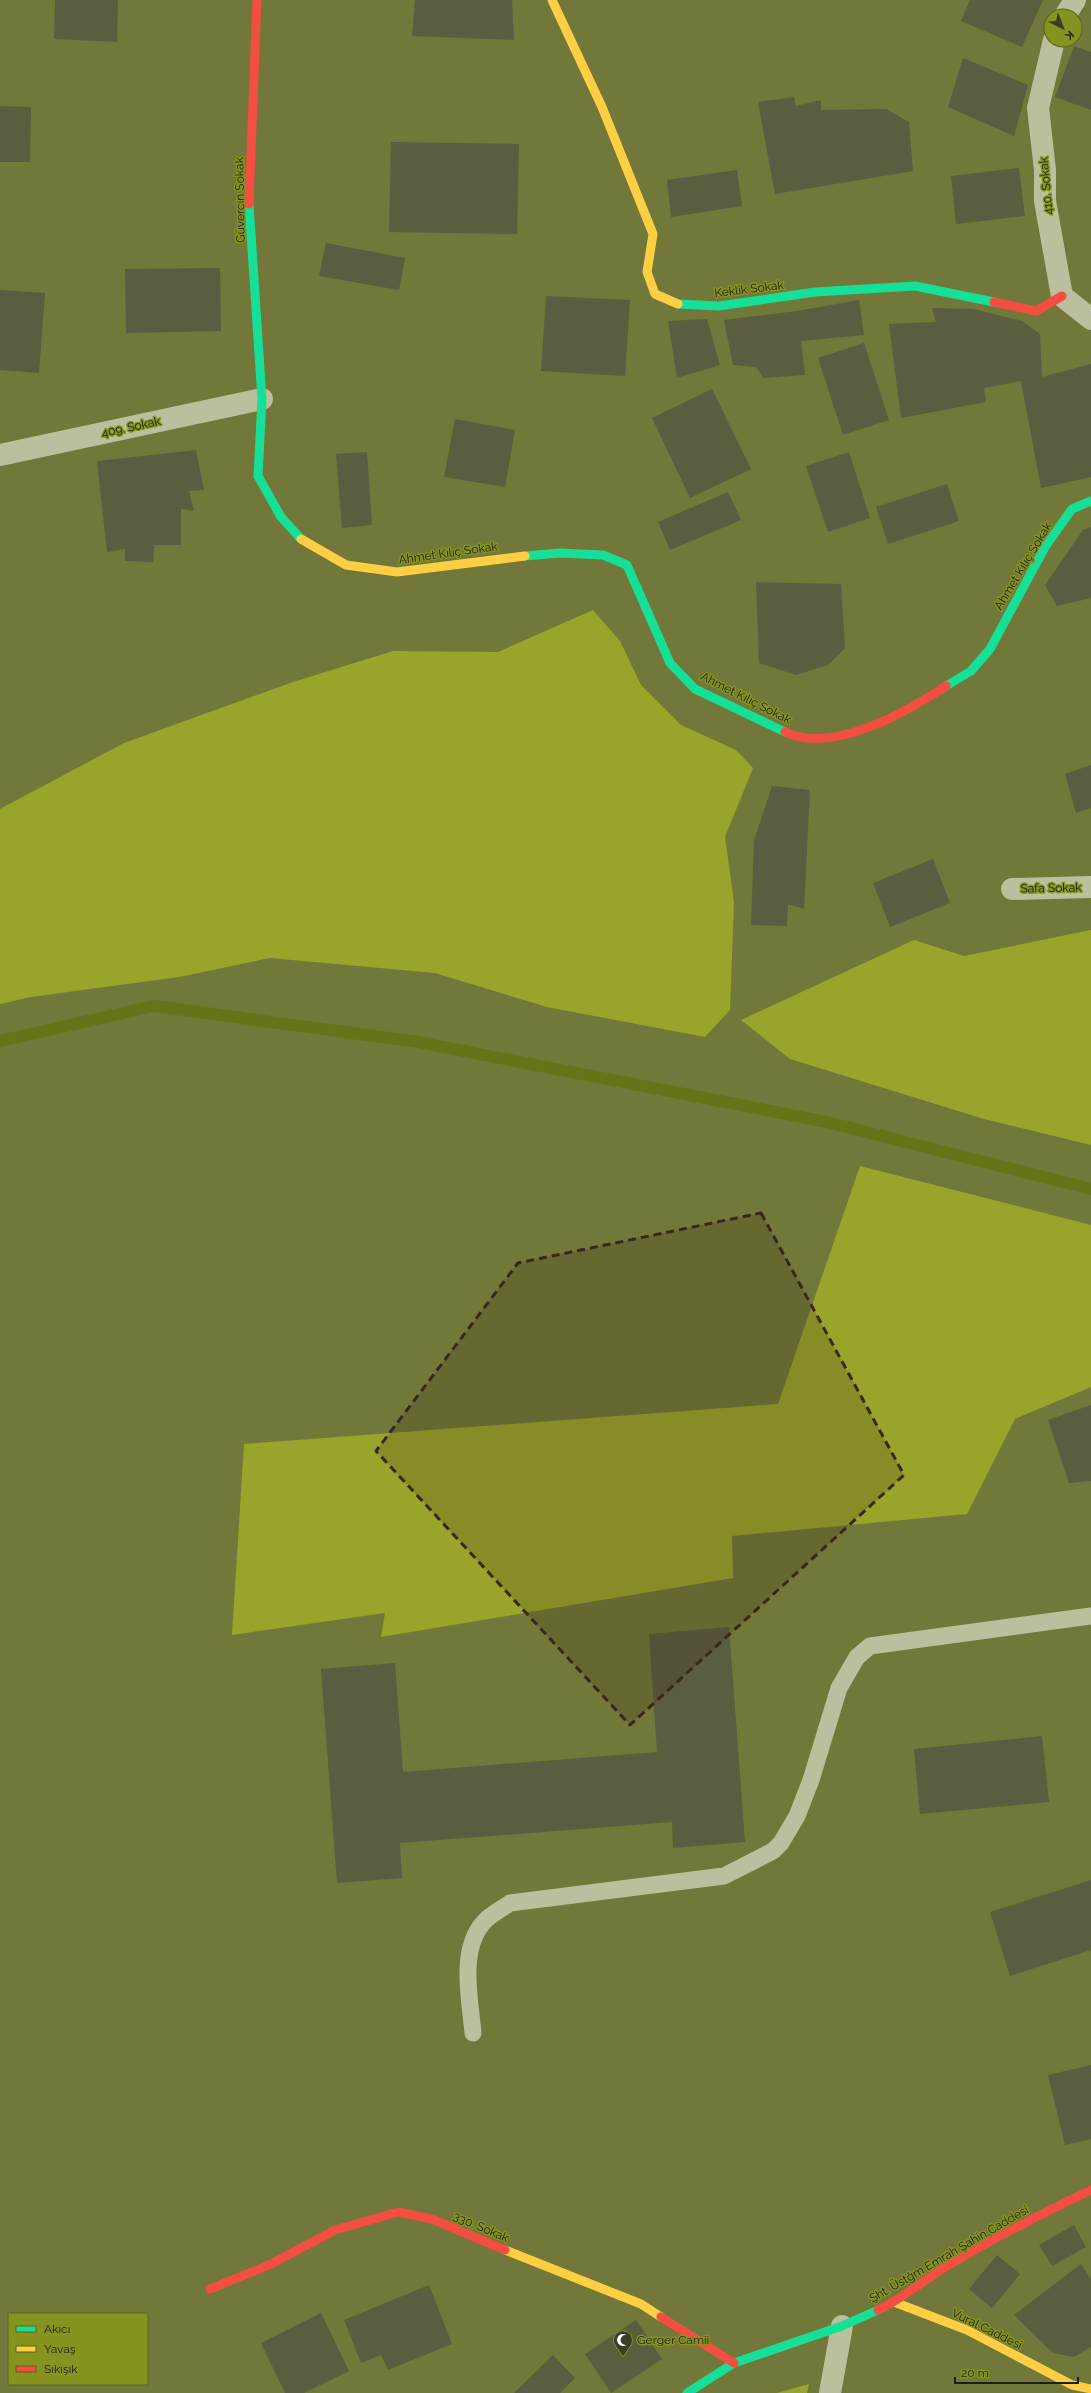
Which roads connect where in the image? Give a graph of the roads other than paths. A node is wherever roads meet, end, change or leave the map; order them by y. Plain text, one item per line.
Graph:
1 (257, 0) edge
2 (552, 0) edge
3 (1052, 48) edge
4 (1062, 296) junction
5 (1091, 319) edge
6 (262, 399) junction
7 (0, 455) edge
8 (1091, 501) edge
9 (1091, 887) edge
10 (1012, 889) dead end
11 (1091, 1616) edge
12 (474, 2033) dead end
13 (1091, 2190) edge
14 (210, 2290) dead end
15 (894, 2302) junction
16 (842, 2326) junction
17 (734, 2363) junction
18 (1091, 2389) edge
19 (687, 2393) edge
20 (830, 2393) edge

1 - 6 street, Güvercin Sokak
2 - 4 street, Keklik Sokak
3 - 4 street, 410. Sokak
4 - 5 street
6 - 7 street, 409. Sokak
6 - 8 street, Ahmet Kılıç Sokak
9 - 10 street, Safa Sokak
11 - 12 lane
13 - 15 street, Şht. Üstğm Emrah Şahin Caddesi
14 - 17 street, 330. Sokak
15 - 16 street, Şht. Üstğm Emrah Şahin Caddesi
15 - 18 street, Vural Caddesi
16 - 17 street, Şht. Üstğm Emrah Şahin Caddesi
16 - 20 street
17 - 19 street, Şht. Üstğm Emrah Şahin Caddesi

